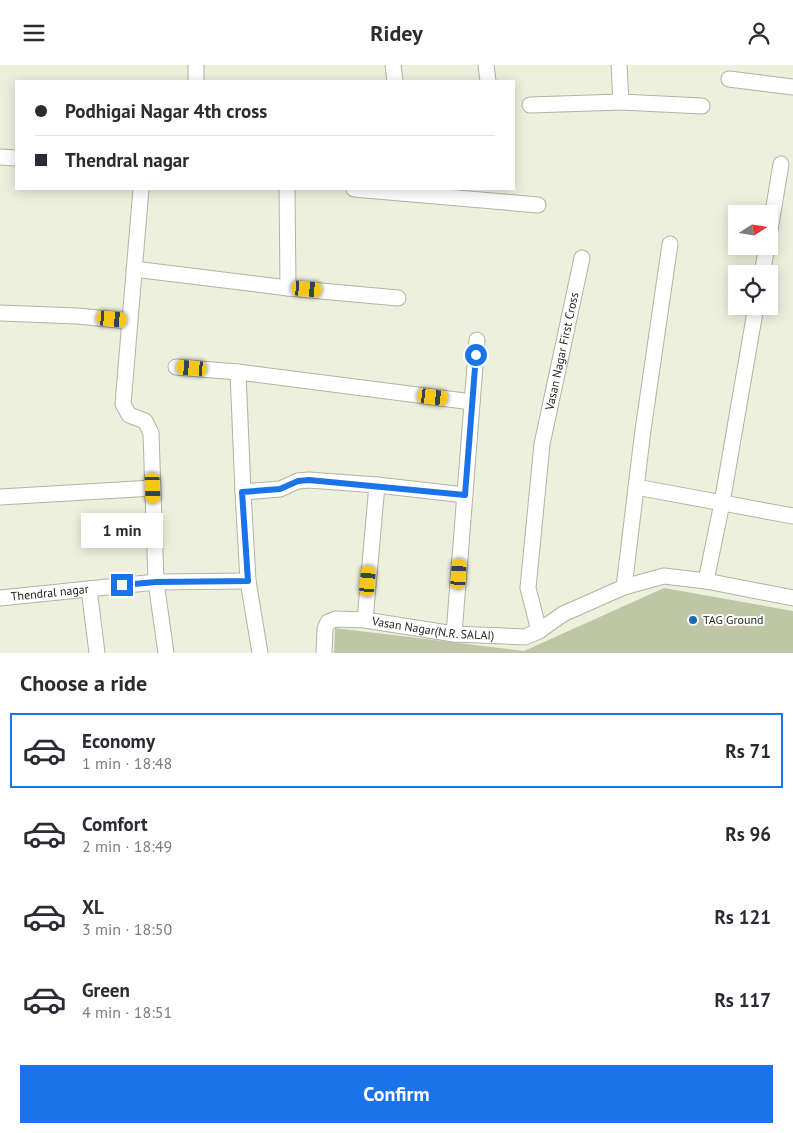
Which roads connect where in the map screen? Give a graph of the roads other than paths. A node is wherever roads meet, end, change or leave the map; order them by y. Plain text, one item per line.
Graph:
1 (196, 65) edge
2 (393, 65) edge
3 (486, 65) edge
4 (619, 65) edge
5 (729, 79) dead end
6 (196, 80) edge
7 (395, 80) edge
8 (488, 80) edge
9 (793, 87) edge
10 (621, 102) junction
11 (530, 105) dead end
12 (702, 106) dead end
13 (0, 157) edge
14 (15, 158) edge
15 (781, 164) dead end
16 (141, 190) edge
17 (287, 190) edge
18 (366, 190) edge
19 (538, 205) dead end
20 (774, 205) edge
21 (670, 244) dead end
22 (582, 258) dead end
23 (134, 269) junction
24 (288, 288) junction
25 (398, 298) dead end
26 (0, 313) edge
27 (754, 315) edge
28 (129, 321) junction
29 (477, 340) dead end
30 (176, 367) dead end
31 (238, 372) junction
32 (472, 401) junction
33 (377, 485) junction
34 (636, 487) junction
35 (153, 488) junction
36 (242, 492) junction
37 (465, 495) junction
38 (0, 497) edge
39 (722, 503) junction
40 (793, 515) edge
41 (248, 581) junction
42 (706, 581) junction
43 (156, 582) junction
44 (624, 587) junction
45 (89, 589) junction
46 (0, 598) edge
47 (793, 598) edge
48 (365, 620) junction
49 (539, 631) junction
50 (454, 634) junction
51 (97, 653) edge
52 (166, 653) edge
53 (260, 653) edge
54 (324, 653) edge

1 - 6 street
2 - 7 street
3 - 8 street
4 - 10 street
5 - 9 street
10 - 11 street
10 - 12 street
13 - 14 street
15 - 20 street
16 - 23 street
17 - 24 street
18 - 19 street
21 - 34 street
22 - 49 street, Vasan Nagar First Cross
23 - 24 street
23 - 28 street
24 - 25 street
26 - 28 street
27 - 39 street
28 - 35 street
29 - 32 street
30 - 31 street
31 - 32 street
31 - 36 street
32 - 37 street
33 - 36 street
33 - 37 street
33 - 48 street
34 - 39 street
34 - 44 street
35 - 38 street
35 - 43 street
36 - 41 street
37 - 50 street
39 - 40 street
39 - 42 street
41 - 43 street, Thendral nagar
41 - 53 street
42 - 44 street, Vasan Nagar(N.R. SALAI)
42 - 47 street, Vasan Nagar(N.R. SALAI)
43 - 45 street, Thendral nagar
43 - 52 street
44 - 49 street, Vasan Nagar(N.R. SALAI)
45 - 46 street, Thendral nagar
45 - 51 street
48 - 50 street, Vasan Nagar(N.R. SALAI)
48 - 54 street, Vasan Nagar(N.R. SALAI)
49 - 50 street, Vasan Nagar(N.R. SALAI)

